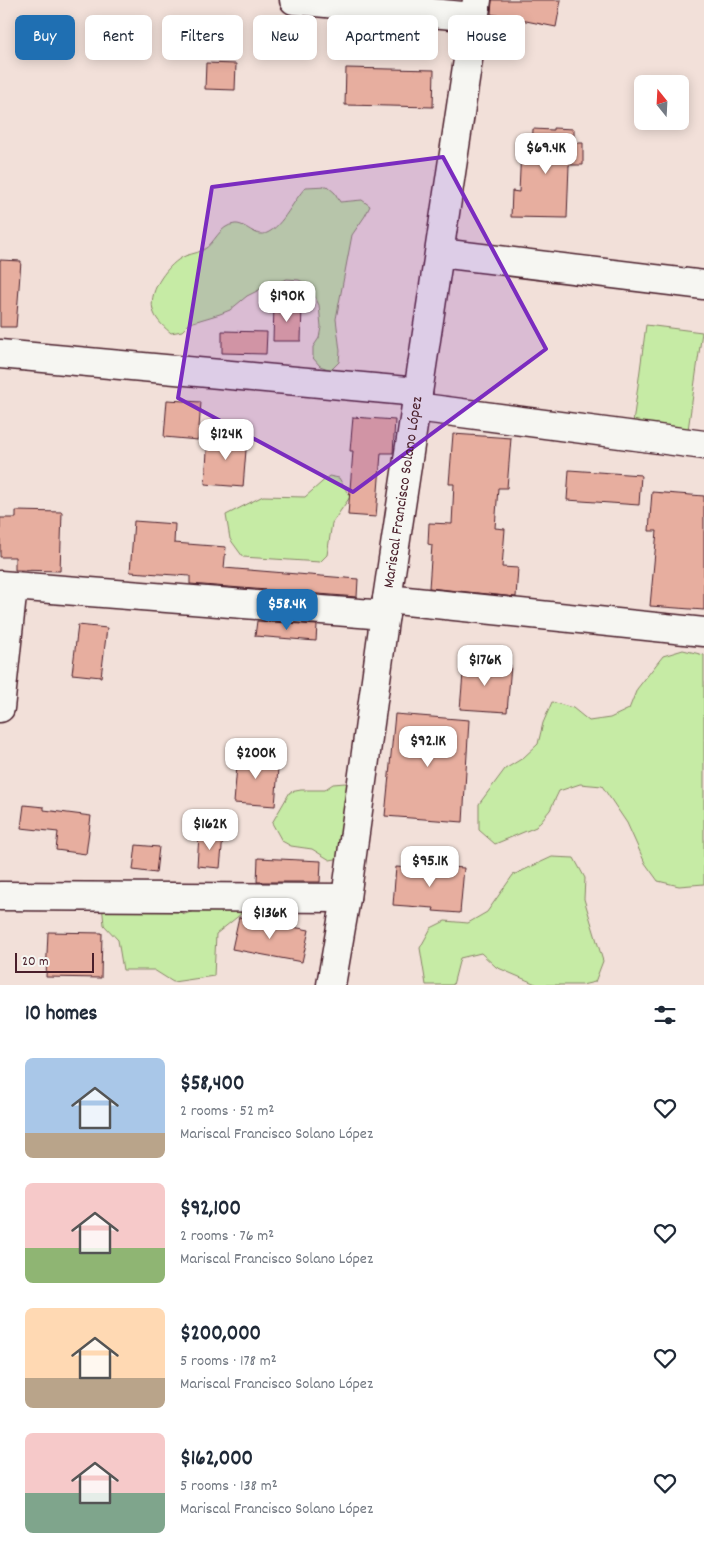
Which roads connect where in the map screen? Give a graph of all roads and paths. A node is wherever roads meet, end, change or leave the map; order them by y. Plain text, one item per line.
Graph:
1 (294, 0) edge
2 (476, 8) edge
3 (440, 253) junction
4 (704, 285) edge
5 (0, 354) edge
6 (417, 400) junction
7 (704, 445) edge
8 (6, 586) edge
9 (386, 607) junction
10 (704, 632) edge
11 (0, 708) edge
12 (0, 896) edge
13 (346, 898) junction
14 (331, 985) edge

1 - 2 street
2 - 3 street, Mariscal Francisco Solano López
3 - 4 street
3 - 6 street, Mariscal Francisco Solano López
5 - 6 street
6 - 7 street
6 - 9 street, Mariscal Francisco Solano López
8 - 9 street
8 - 11 street
9 - 10 street
9 - 13 street, Mariscal Francisco Solano López
12 - 13 street
13 - 14 street, Mariscal Francisco Solano López

